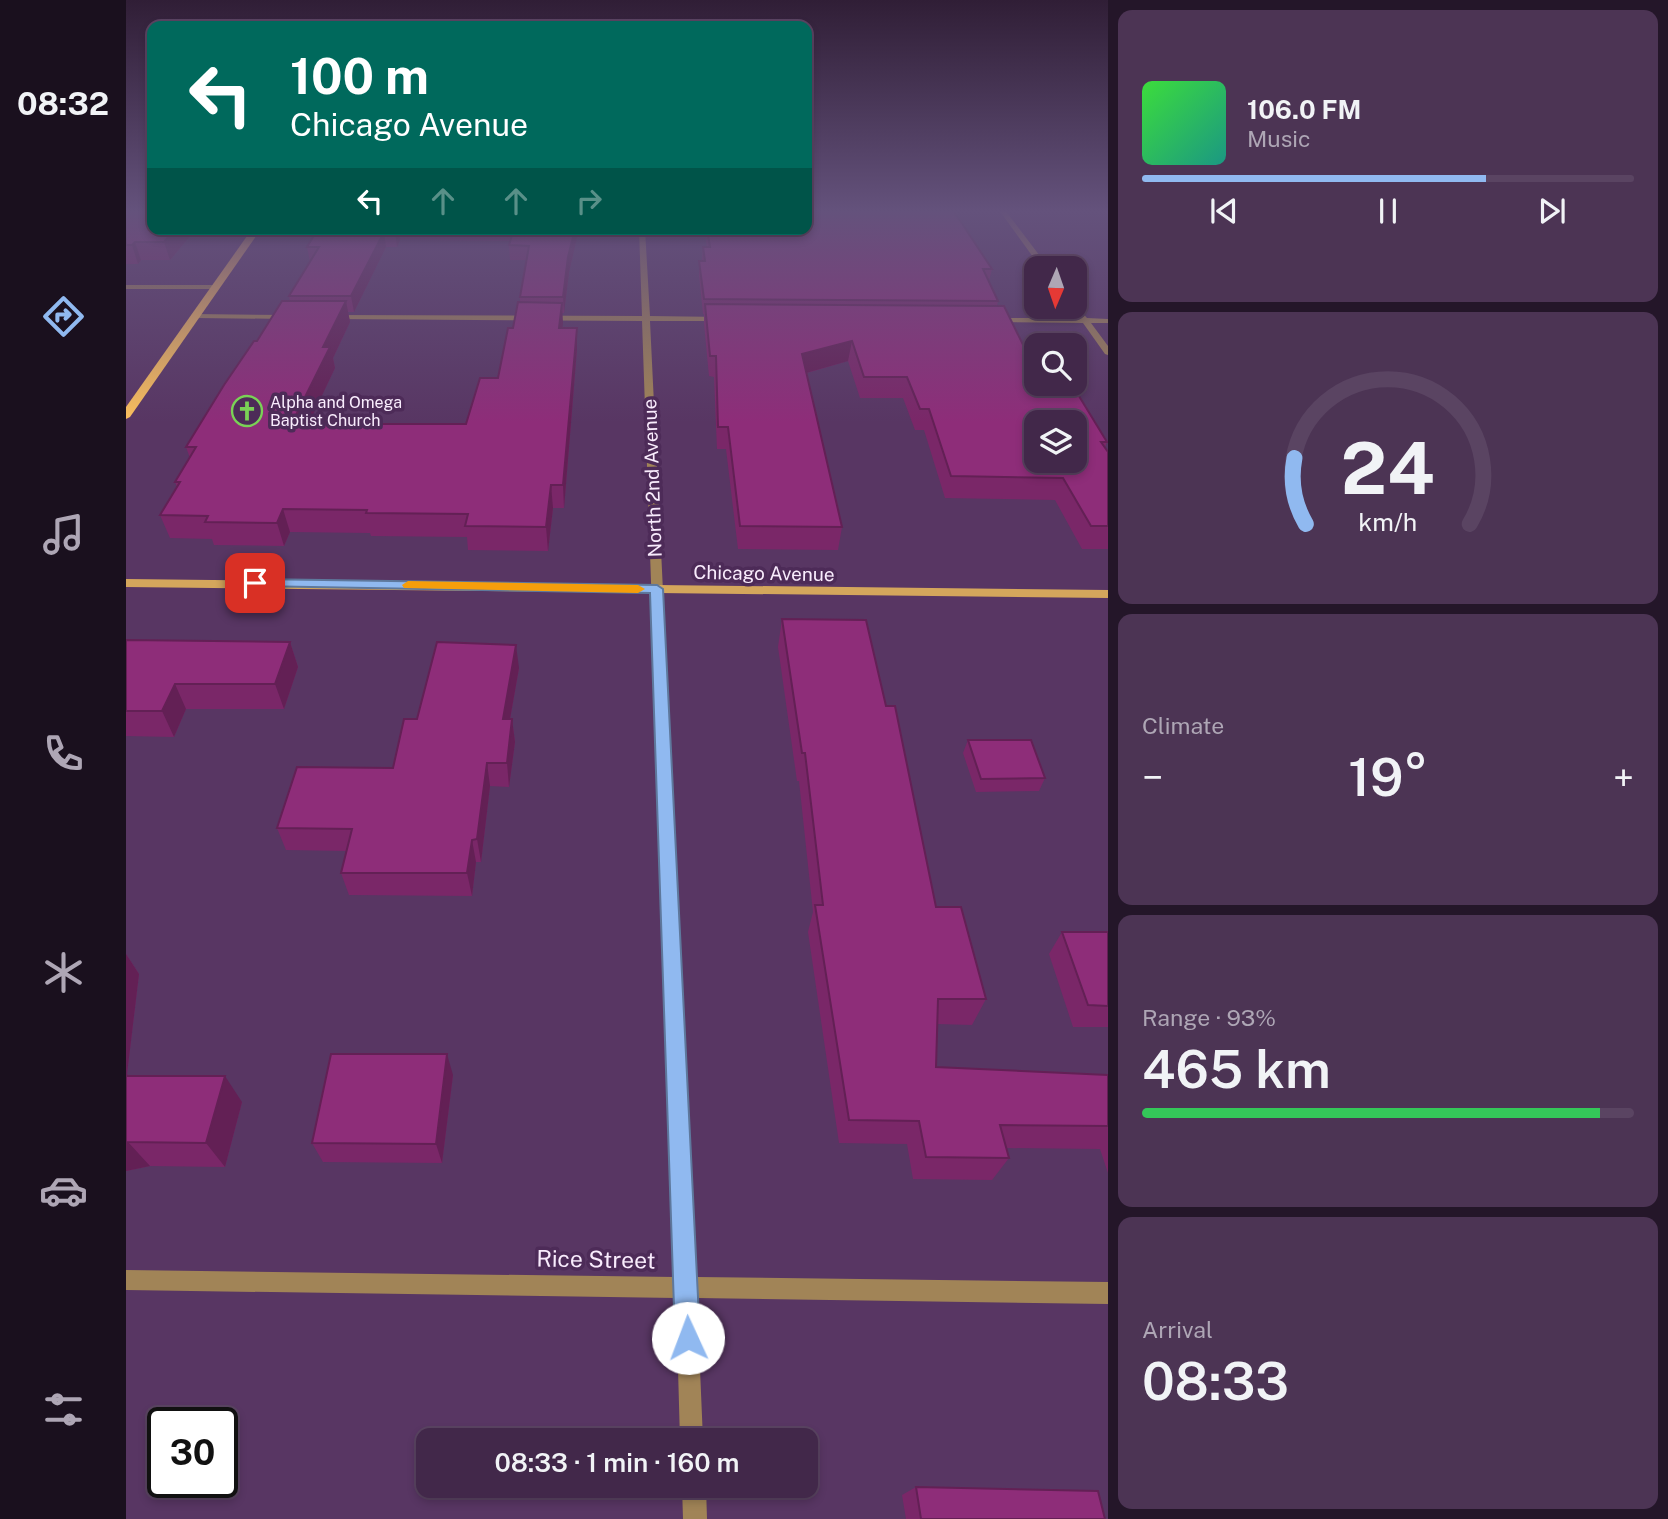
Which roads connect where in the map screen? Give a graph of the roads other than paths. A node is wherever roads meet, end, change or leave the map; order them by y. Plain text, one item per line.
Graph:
1 (220, 281) edge
2 (644, 281) edge
3 (126, 287) edge
4 (216, 287) junction
5 (196, 316) junction
6 (305, 317) edge
7 (318, 317) edge
8 (645, 318) junction
9 (728, 319) edge
10 (989, 320) edge
11 (1085, 321) junction
12 (1108, 321) edge
13 (1108, 352) edge
14 (126, 415) edge
15 (126, 583) edge
16 (657, 589) junction
17 (1108, 594) edge
18 (126, 1280) edge
19 (686, 1286) junction
20 (1108, 1293) edge
21 (692, 1428) edge
22 (694, 1498) edge
23 (695, 1519) edge

1 - 4 main road
2 - 8 street, North 2nd Avenue
3 - 4 street
4 - 5 main road
5 - 6 street
5 - 14 main road
7 - 8 street
8 - 9 street
8 - 16 street, North 2nd Avenue
10 - 11 street
11 - 12 street
11 - 13 street
15 - 16 main road, Chicago Avenue
16 - 17 main road, Chicago Avenue
16 - 19 street, North 2nd Avenue
18 - 19 street, Rice Street
19 - 20 street, Rice Street
19 - 21 street, North 2nd Avenue
22 - 23 street

